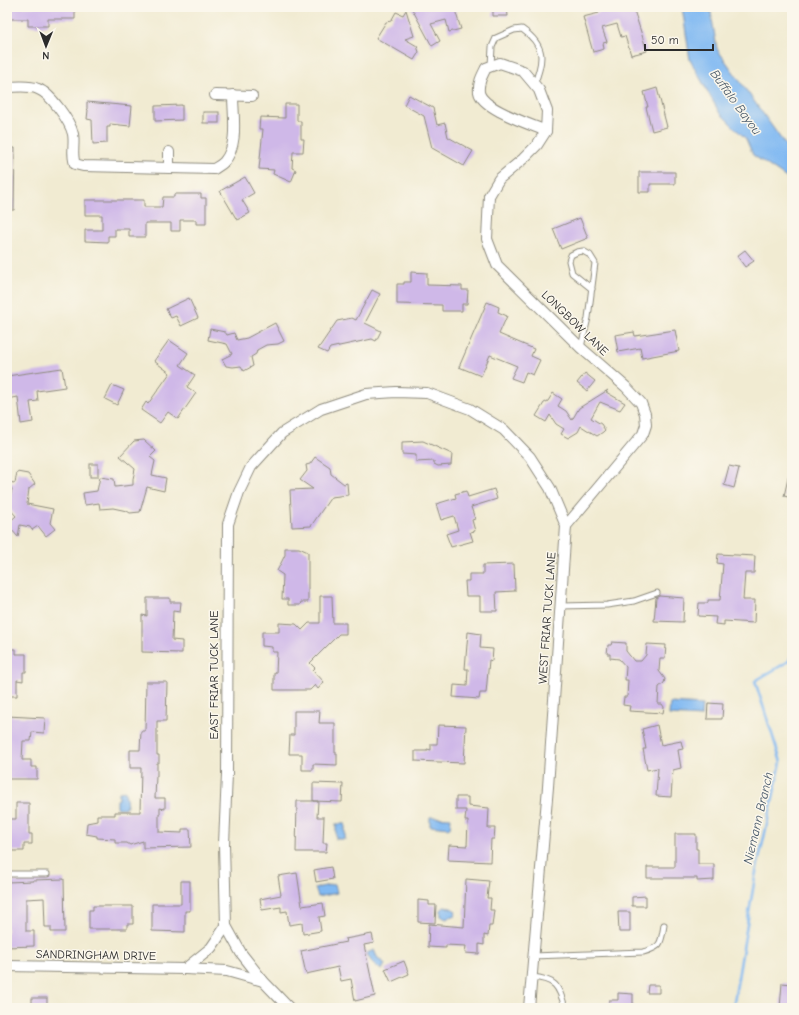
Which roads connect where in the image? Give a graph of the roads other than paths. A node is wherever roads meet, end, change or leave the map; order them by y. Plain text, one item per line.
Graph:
1 (491, 66) junction
2 (534, 85) junction
3 (7, 87) edge
4 (215, 95) dead end
5 (233, 95) junction
6 (252, 96) dead end
7 (546, 131) junction
8 (168, 152) dead end
9 (169, 168) junction
10 (592, 289) junction
11 (581, 348) junction
12 (333, 405) joint
13 (566, 526) junction
14 (657, 593) dead end
15 (561, 606) junction
16 (7, 874) edge
17 (47, 874) dead end
18 (664, 925) dead end
19 (226, 926) junction
20 (533, 956) junction
21 (7, 966) edge
22 (185, 969) junction
23 (531, 977) junction
24 (263, 981) junction
25 (289, 1008) edge
26 (529, 1008) edge
27 (565, 1008) edge

1 - 2 street
1 - 2 lane
1 - 7 street
2 - 7 street
3 - 9 street
4 - 5 street
5 - 6 street
5 - 9 street
7 - 11 street, LONGBOW LANE
8 - 9 street
10 - 10 lane
10 - 11 lane
11 - 13 street, LONGBOW LANE
12 - 13 street, WEST FRIAR TUCK LANE
12 - 19 street, EAST FRIAR TUCK LANE
13 - 15 street, WEST FRIAR TUCK LANE
14 - 15 lane
15 - 20 street, WEST FRIAR TUCK LANE
16 - 17 lane
18 - 20 lane
19 - 22 street
19 - 24 street, EAST FRIAR TUCK LANE
20 - 23 street, WEST FRIAR TUCK LANE
21 - 22 street, SANDRINGHAM DRIVE
22 - 24 street, SANDRINGHAM DRIVE
23 - 26 street, WEST FRIAR TUCK LANE
23 - 27 lane
24 - 25 street, EAST FRIAR TUCK LANE

